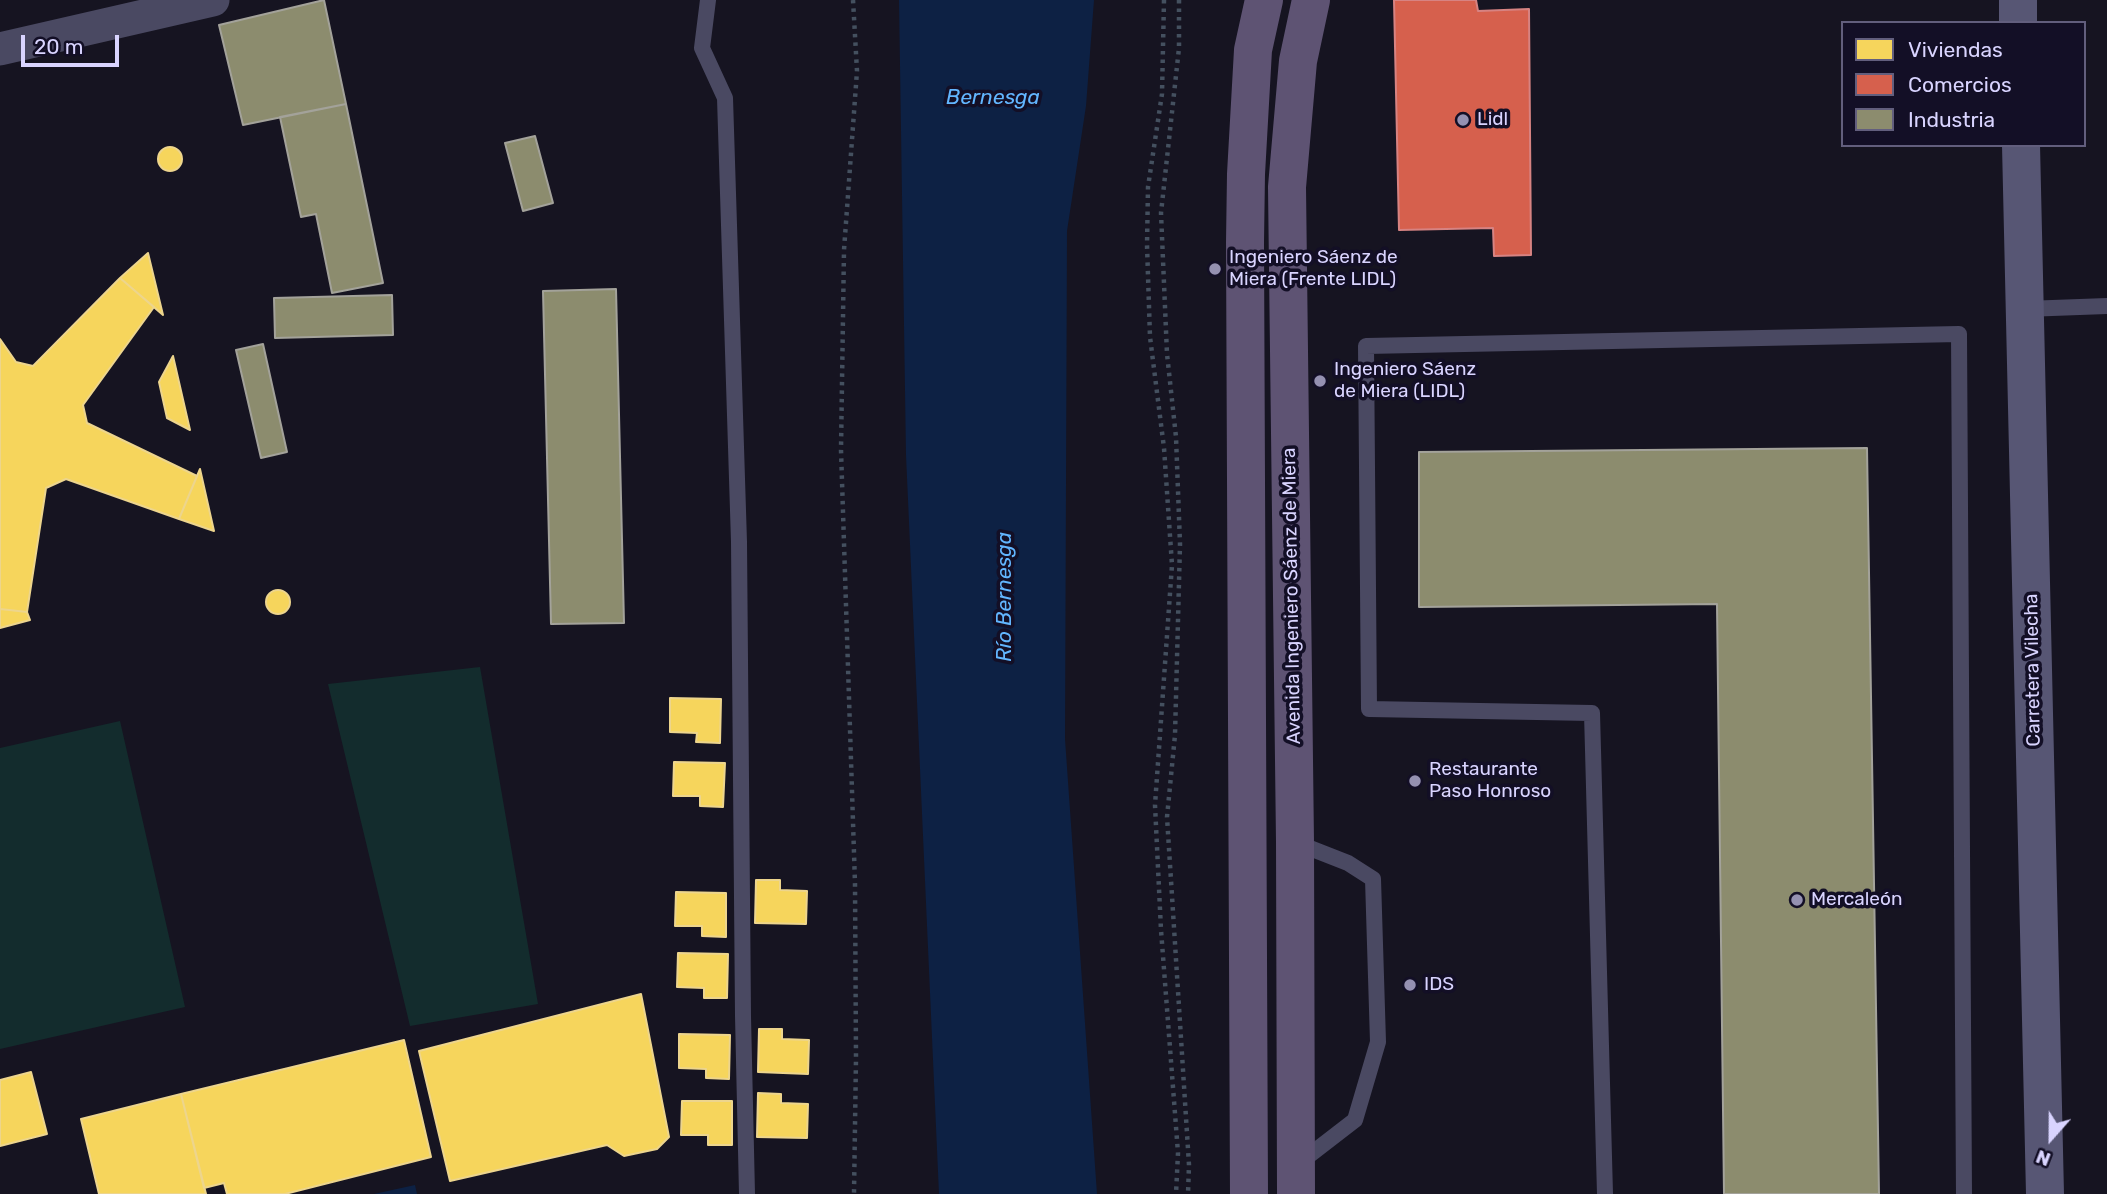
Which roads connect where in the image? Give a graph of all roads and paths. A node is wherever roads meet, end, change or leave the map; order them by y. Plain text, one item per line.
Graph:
1 (214, 0) edge
2 (708, 0) edge
3 (853, 0) edge
4 (1164, 0) edge
5 (1179, 0) edge
6 (1264, 0) edge
7 (1311, 0) edge
8 (2018, 0) edge
9 (2018, 21) edge
10 (0, 49) edge
11 (2021, 147) edge
12 (2107, 306) edge
13 (2025, 309) junction
14 (1295, 842) junction
15 (1296, 1180) edge
16 (747, 1194) edge
17 (853, 1194) edge
18 (1176, 1194) edge
19 (1188, 1194) edge
20 (1249, 1194) edge
21 (1605, 1194) edge
22 (1964, 1194) edge
23 (2045, 1194) edge

1 - 10 street
2 - 16 lane
3 - 17 path
4 - 18 path
5 - 19 path
6 - 20 main road
7 - 14 main road, Avenida Ingeniero Sáenz de Miera
8 - 9 street
11 - 13 street, Carretera Vilecha
12 - 13 lane
13 - 23 street, Carretera Vilecha
14 - 15 main road, Avenida Ingeniero Sáenz de Miera
14 - 15 lane
21 - 22 lane

